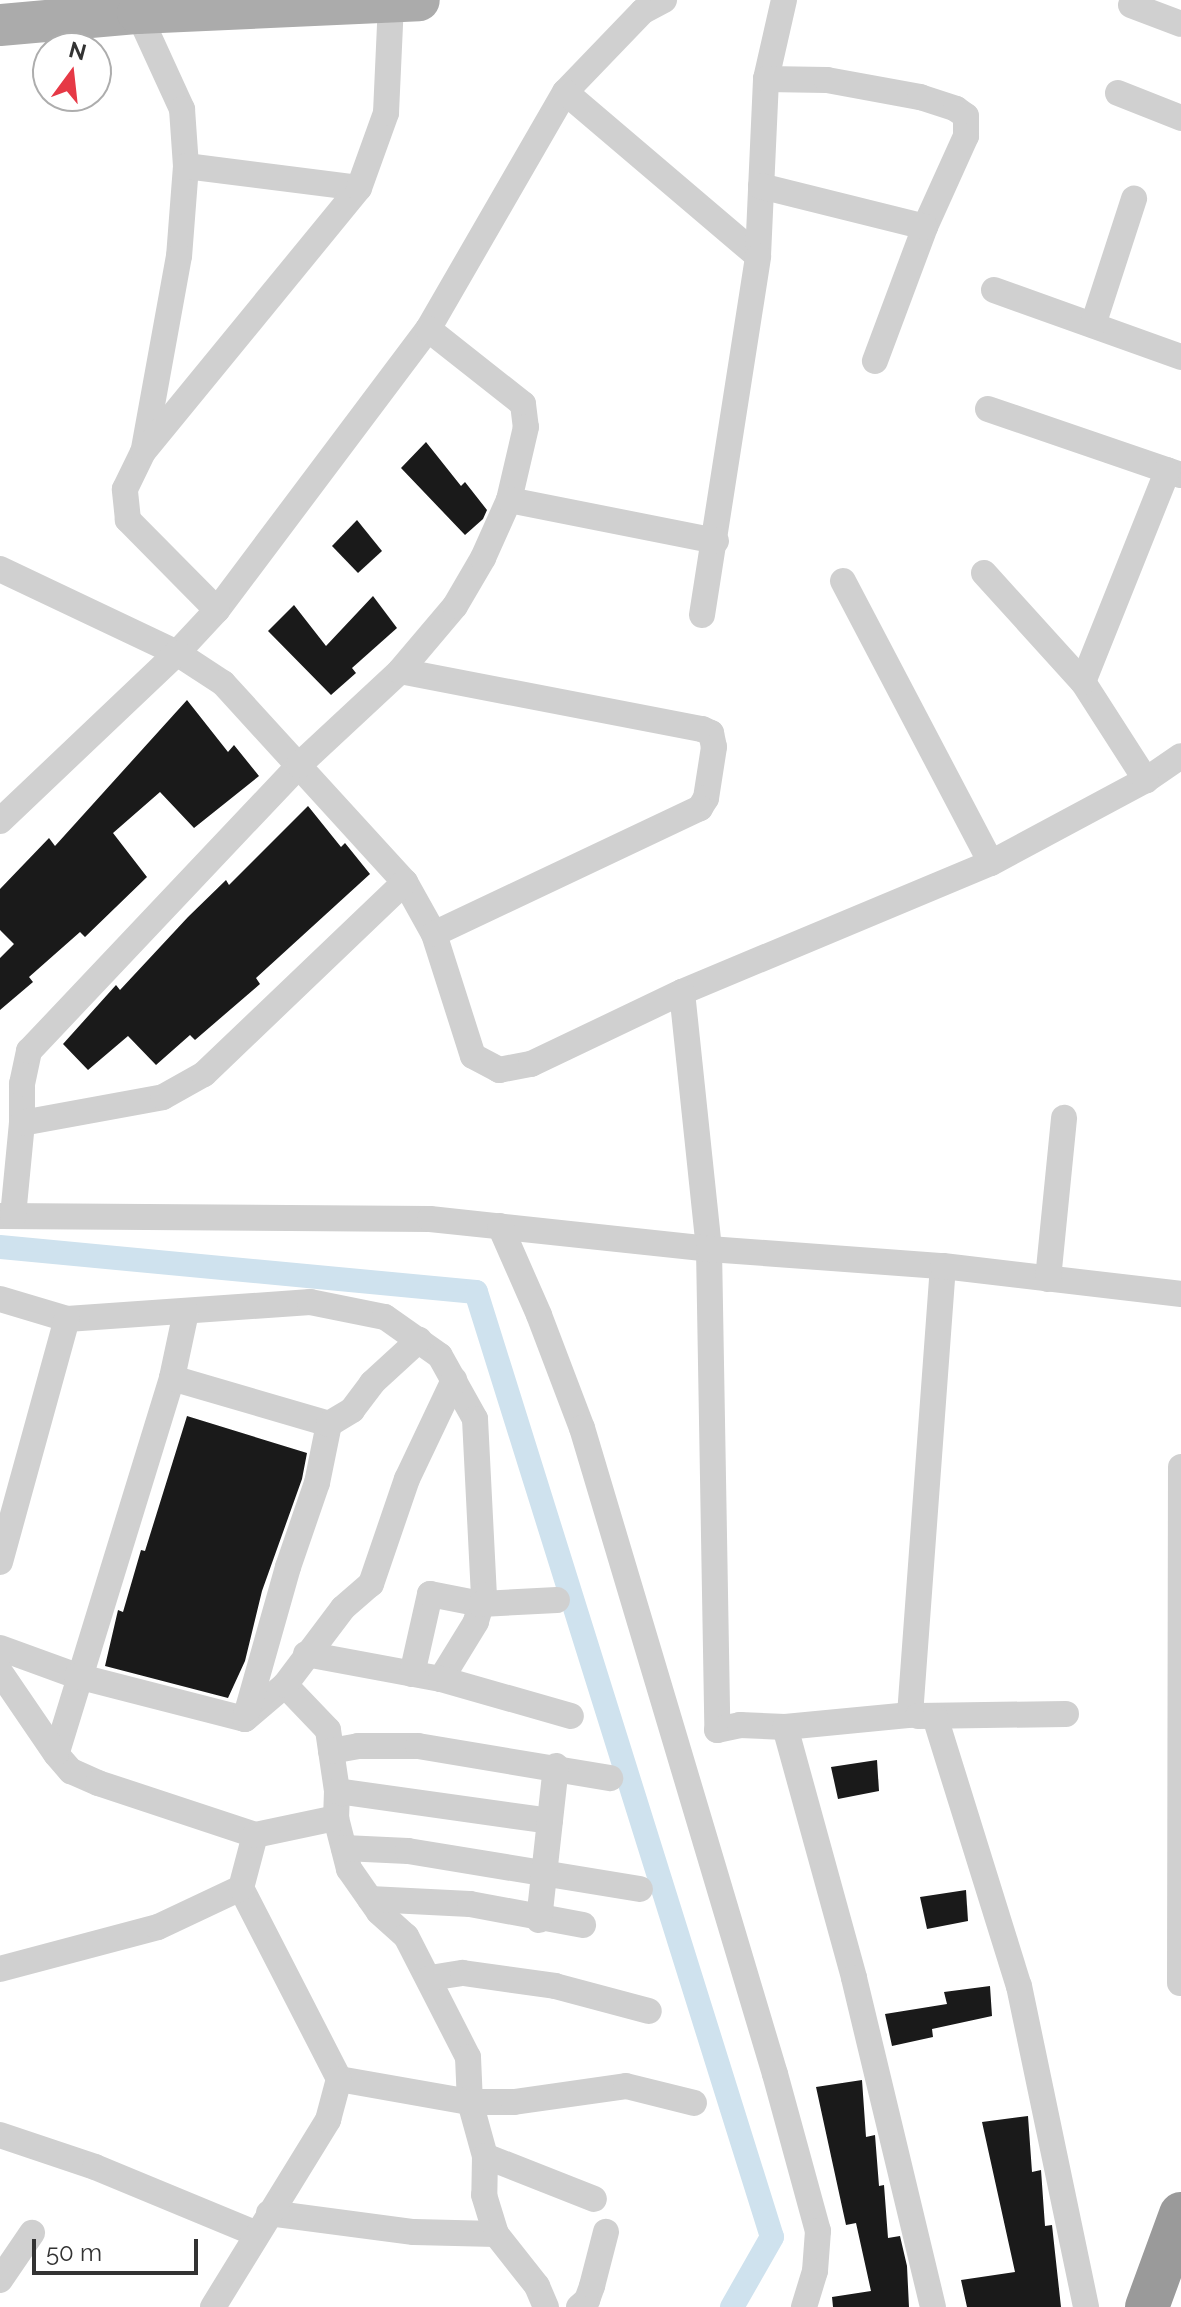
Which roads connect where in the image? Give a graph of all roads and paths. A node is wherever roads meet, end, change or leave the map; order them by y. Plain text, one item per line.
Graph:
1 (664, 0) edge
2 (784, 0) edge
3 (405, 1) edge
4 (1131, 5) dead end
5 (138, 13) junction
6 (1181, 24) edge
7 (0, 25) edge
8 (766, 79) junction
9 (565, 92) junction
10 (1118, 93) dead end
11 (1181, 118) edge
12 (186, 166) junction
13 (761, 186) junction
14 (359, 188) junction
15 (1134, 199) dead end
16 (925, 227) junction
17 (758, 256) junction
18 (994, 290) dead end
19 (1093, 325) junction
20 (428, 329) junction
21 (1181, 357) edge
22 (875, 361) dead end
23 (988, 409) dead end
24 (143, 452) junction
25 (1174, 473) edge
26 (509, 500) junction
27 (716, 541) junction
28 (0, 569) edge
29 (984, 573) dead end
30 (843, 581) dead end
31 (217, 610) junction
32 (702, 615) dead end
33 (177, 653) junction
34 (400, 671) junction
35 (1083, 682) junction
36 (1181, 756) edge
37 (299, 765) junction
38 (1146, 780) junction
39 (0, 821) edge
40 (991, 863) junction
41 (405, 882) junction
42 (434, 934) junction
43 (682, 992) junction
44 (1064, 1118) dead end
45 (22, 1123) junction
46 (6, 1216) edge
47 (500, 1226) junction
48 (709, 1249) junction
49 (943, 1266) junction
50 (1048, 1279) junction
51 (1181, 1294) edge
52 (0, 1299) edge
53 (186, 1312) junction
54 (67, 1319) junction
55 (419, 1340) junction
56 (172, 1378) junction
57 (454, 1380) junction
58 (329, 1424) junction
59 (1181, 1467) edge
60 (0, 1562) edge
61 (557, 1600) dead end
62 (481, 1604) junction
63 (0, 1648) edge
64 (306, 1654) junction
65 (0, 1672) edge
66 (412, 1674) junction
67 (77, 1676) junction
68 (441, 1679) junction
69 (285, 1685) junction
70 (1066, 1714) dead end
71 (571, 1716) dead end
72 (923, 1716) junction
73 (245, 1719) junction
74 (785, 1727) junction
75 (717, 1730) junction
76 (331, 1751) junction
77 (56, 1754) junction
78 (680, 1758) junction
79 (556, 1766) junction
80 (610, 1778) dead end
81 (337, 1791) junction
82 (336, 1818) junction
83 (550, 1821) junction
84 (255, 1835) junction
85 (344, 1848) junction
86 (543, 1874) junction
87 (241, 1888) junction
88 (640, 1889) dead end
89 (370, 1899) junction
90 (539, 1920) junction
91 (583, 1925) dead end
92 (0, 1969) edge
93 (430, 1978) junction
94 (1180, 1983) edge
95 (649, 2011) dead end
96 (339, 2079) junction
97 (470, 2102) junction
98 (694, 2103) dead end
99 (0, 2135) edge
100 (485, 2156) junction
101 (594, 2199) dead end
102 (1181, 2214) edge
103 (263, 2224) junction
104 (606, 2232) dead end
105 (32, 2233) dead end
106 (496, 2234) junction
107 (0, 2280) edge
108 (213, 2307) edge
109 (546, 2307) edge
110 (579, 2307) edge
111 (804, 2307) edge
112 (933, 2307) edge
113 (1086, 2307) edge
114 (1147, 2307) edge

1 - 9 street
2 - 8 street
3 - 5 main road
3 - 14 street
4 - 6 street
5 - 7 main road
5 - 12 street
8 - 13 street
8 - 16 street
9 - 17 street
9 - 20 street
10 - 11 street
12 - 14 street
12 - 24 street
13 - 16 street
13 - 17 street
14 - 24 street
15 - 19 street
16 - 22 street
17 - 27 street
18 - 19 street
19 - 21 street
20 - 26 street
20 - 31 street
23 - 25 street
24 - 31 street
25 - 35 street
26 - 27 street
26 - 34 street
27 - 32 street
28 - 33 street
29 - 35 street
30 - 40 street
31 - 33 street
33 - 37 street
33 - 39 street
34 - 37 street
34 - 42 street
35 - 38 street
36 - 38 street
37 - 41 street
37 - 45 street
38 - 40 street
40 - 43 street
41 - 42 street
41 - 45 street
42 - 43 street
43 - 48 street
44 - 50 street
45 - 46 street
46 - 47 street
47 - 48 street
47 - 78 street
48 - 49 street
48 - 75 street
49 - 50 street
49 - 72 street
50 - 51 street
52 - 54 street
53 - 54 street
53 - 55 street
53 - 56 street
54 - 60 street
55 - 57 street
55 - 58 street
56 - 58 street
56 - 67 street
57 - 62 street
57 - 64 street
58 - 73 street
59 - 94 street
61 - 62 street
62 - 66 street
62 - 68 street
63 - 67 street
64 - 66 street
64 - 69 street
65 - 77 street
66 - 68 street
67 - 73 street
67 - 77 street
68 - 71 street
69 - 73 street
69 - 76 street
70 - 72 street
72 - 74 street
72 - 113 street
74 - 75 street
74 - 112 street
75 - 78 street
76 - 79 street
76 - 81 street
77 - 84 street
78 - 111 street
79 - 80 street
79 - 83 street
81 - 82 street
81 - 83 street
82 - 84 street
82 - 85 street
83 - 86 street
84 - 87 street
85 - 86 street
85 - 89 street
86 - 88 street
86 - 90 street
87 - 92 street
87 - 96 street
89 - 90 street
89 - 93 street
90 - 91 street
93 - 95 street
93 - 97 street
96 - 97 street
96 - 103 street
97 - 98 street
97 - 100 street
99 - 103 street
100 - 101 street
100 - 106 street
102 - 114 highway
103 - 106 street
103 - 108 street
104 - 110 street
105 - 107 street
106 - 109 street

